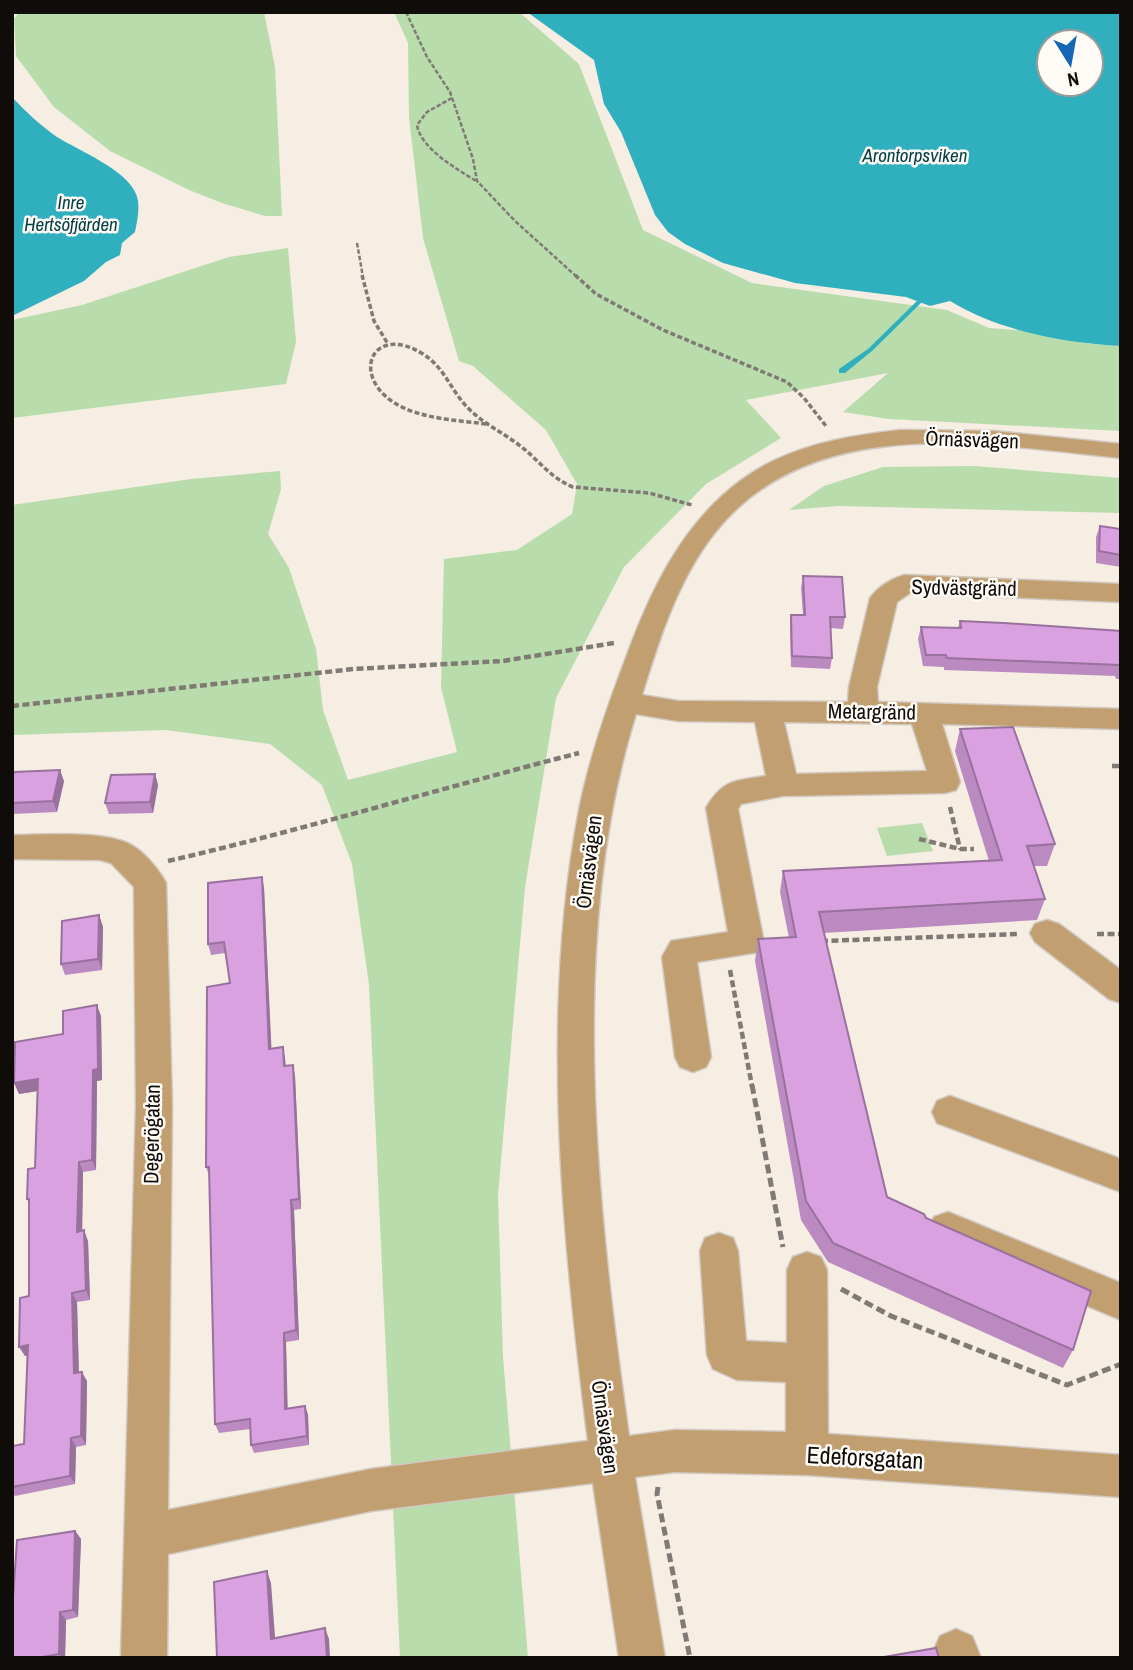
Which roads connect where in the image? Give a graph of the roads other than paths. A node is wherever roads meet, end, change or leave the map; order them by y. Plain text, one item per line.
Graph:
1 (1121, 451) edge
2 (1121, 593) edge
3 (625, 702) junction
4 (767, 711) junction
5 (863, 712) junction
6 (924, 713) junction
7 (1121, 719) edge
8 (783, 785) junction
9 (12, 847) edge
10 (1047, 933) road end
11 (1121, 989) edge
12 (693, 1057) dead end
13 (950, 1112) dead end
14 (1121, 1176) edge
15 (935, 1223) edge
16 (719, 1251) dead end
17 (807, 1270) road end
18 (1121, 1302) edge
19 (807, 1363) junction
20 (807, 1454) junction
21 (609, 1458) junction
22 (1121, 1476) edge
23 (147, 1536) junction
24 (144, 1658) edge
25 (642, 1658) edge

1 - 3 street, Örnäsvägen
2 - 5 street, Sydvästgränd
3 - 4 street, Metargränd
3 - 21 street, Örnäsvägen
4 - 5 street, Metargränd
4 - 8 street
5 - 6 street, Metargränd
6 - 7 street, Metargränd
6 - 8 street
8 - 12 street
9 - 23 street, Degerögatan
10 - 11 street
13 - 14 street
15 - 18 street
16 - 19 street
17 - 19 street
19 - 20 street
20 - 21 street, Edeforsgatan
20 - 22 street, Edeforsgatan
21 - 23 street
21 - 25 street, Örnäsvägen
23 - 24 street, Degerögatan

